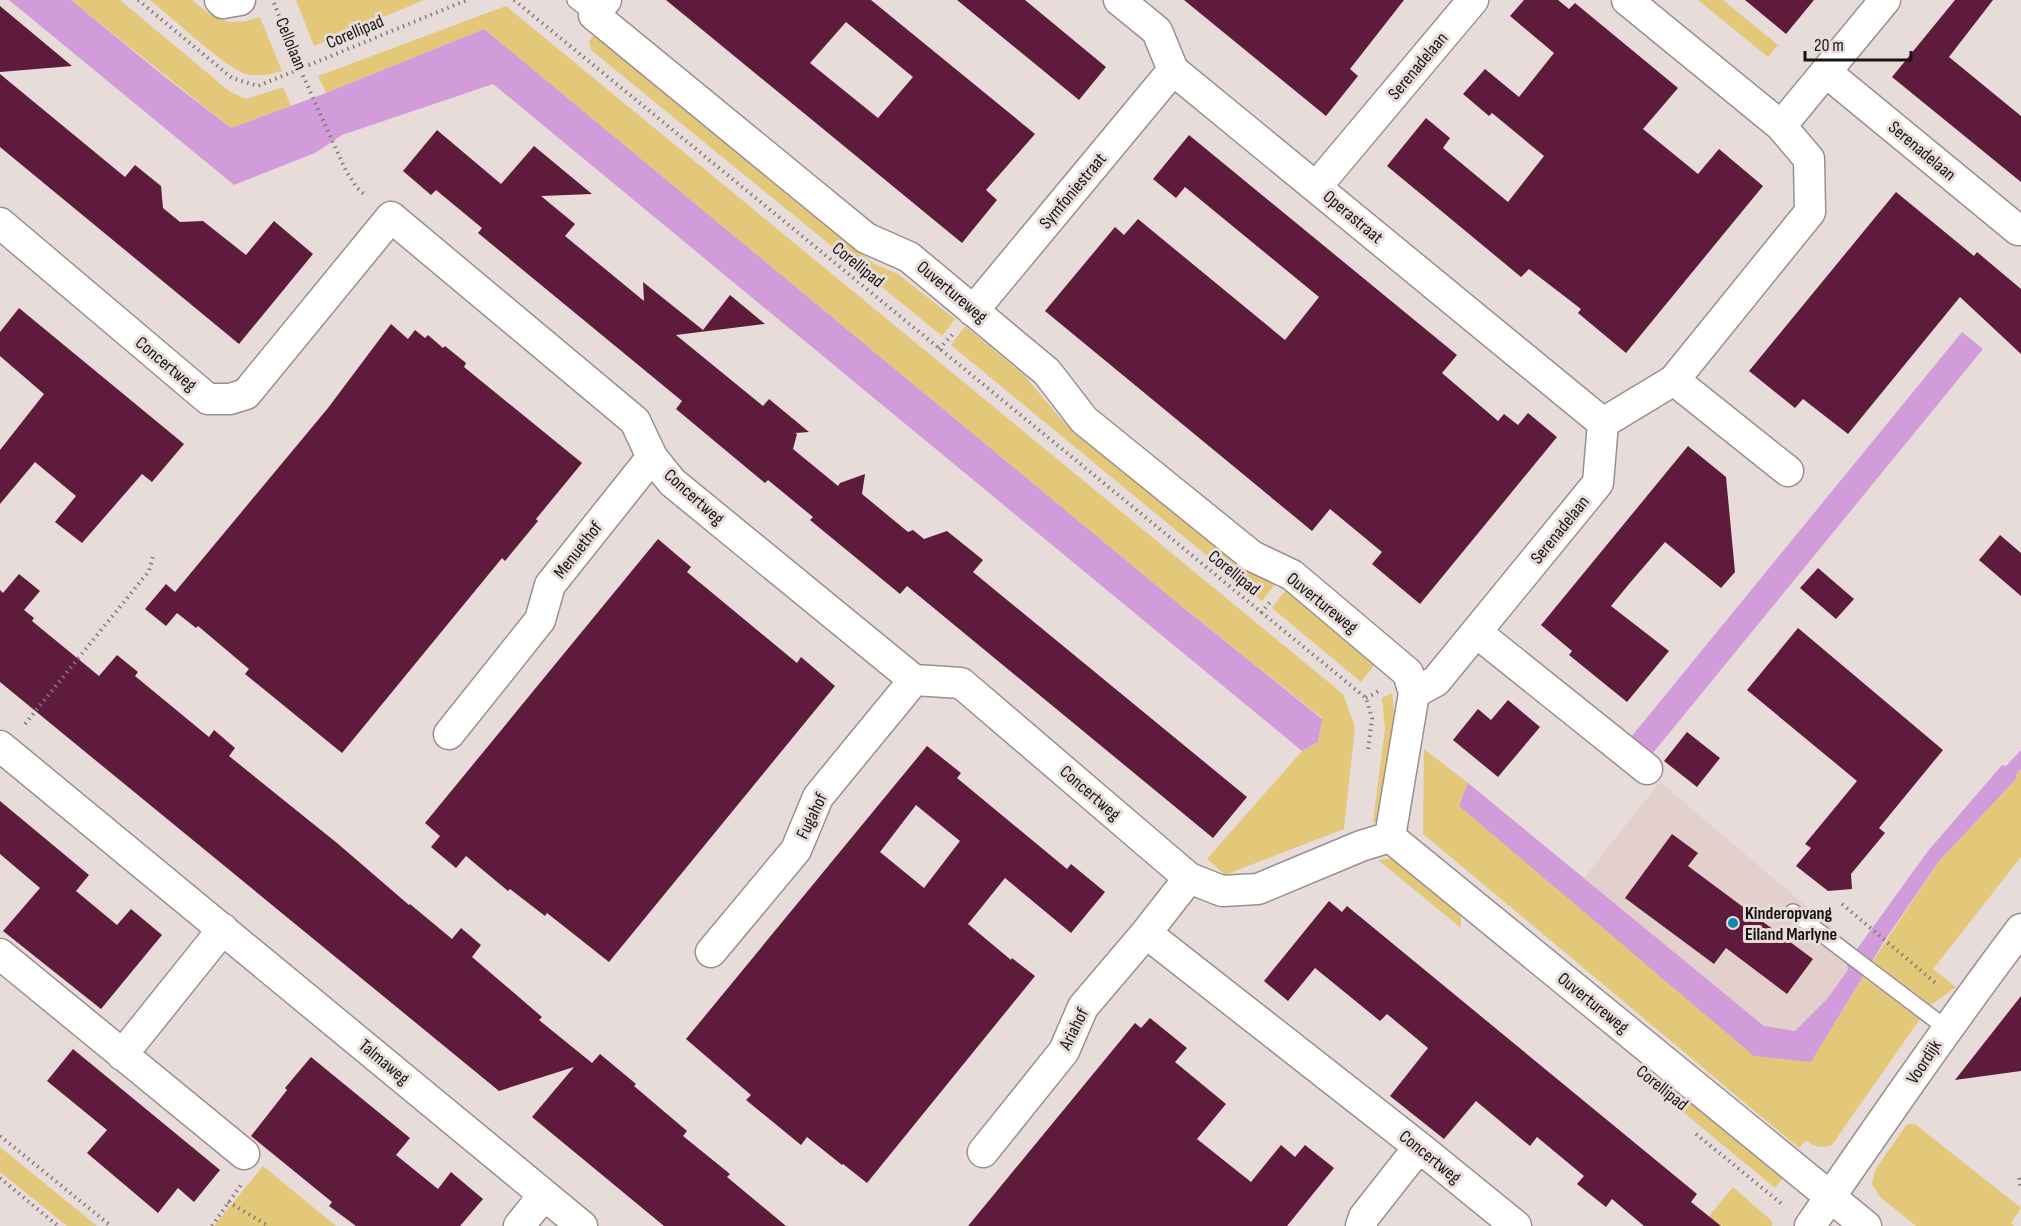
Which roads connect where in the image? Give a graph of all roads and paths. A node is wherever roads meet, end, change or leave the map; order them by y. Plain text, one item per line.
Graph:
1 (138, 0) edge
2 (220, 0) edge
3 (240, 0) edge
4 (271, 0) edge
5 (467, 0) edge
6 (514, 0) edge
7 (1119, 0) edge
8 (1473, 0) edge
9 (1627, 0) edge
10 (1885, 0) edge
11 (592, 5) edge
12 (300, 69) junction
13 (1173, 70) junction
14 (1826, 72) junction
15 (1782, 126) junction
16 (346, 171) dead end
17 (1316, 187) junction
18 (0, 223) edge
19 (2018, 231) dead end
20 (974, 311) junction
21 (1674, 380) junction
22 (1602, 423) junction
23 (652, 457) junction
24 (1788, 471) dead end
25 (153, 556) dead end
26 (1476, 632) junction
27 (914, 680) junction
28 (1414, 693) junction
29 (449, 734) dead end
30 (4, 747) edge
31 (1366, 761) dead end
32 (1647, 769) dead end
33 (1390, 837) junction
34 (1189, 878) junction
35 (1842, 904) dead end
36 (1793, 912) dead end
37 (223, 929) junction
38 (2021, 929) edge
39 (1146, 933) junction
40 (711, 952) dead end
41 (0, 954) edge
42 (1955, 1017) junction
43 (122, 1055) junction
44 (1689, 1128) dead end
45 (0, 1136) edge
46 (1419, 1147) junction
47 (983, 1152) dead end
48 (244, 1154) joint
49 (2019, 1178) dead end
50 (0, 1179) edge
51 (2021, 1188) edge
52 (544, 1195) junction
53 (1830, 1197) junction
54 (228, 1202) junction
55 (1800, 1218) edge
56 (58, 1226) edge
57 (111, 1226) edge
58 (212, 1226) edge
59 (269, 1226) edge
60 (519, 1226) edge
61 (582, 1226) edge
62 (1361, 1226) edge
63 (1516, 1226) edge
64 (1866, 1226) edge

1 - 12 path, Corellipad
2 - 3 street
4 - 12 path, Cellolaan
5 - 12 path, Corellipad
6 - 31 path, Corellipad
7 - 13 street, Operastraat
8 - 17 street, Serenadelaan
9 - 15 street
10 - 14 street
11 - 20 street, Ouvertureweg
12 - 16 path, Cellolaan
13 - 17 street, Operastraat
13 - 20 street, Symfoniestraat
14 - 15 street
14 - 19 street, Serenadelaan
15 - 21 street
17 - 22 street, Operastraat
18 - 23 street, Concertweg
20 - 28 street, Ouvertureweg
21 - 22 street
21 - 24 street
22 - 26 street, Serenadelaan
23 - 27 street, Concertweg
23 - 29 street, Menuethof
25 - 30 path
26 - 28 street, Serenadelaan
26 - 32 street
27 - 34 street, Concertweg
27 - 40 street, Fugahof
28 - 33 street
30 - 37 street, Talmaweg
33 - 34 street, Concertweg
33 - 53 street, Ouvertureweg
34 - 39 street, Ariahof
35 - 42 path
36 - 42 lane
37 - 43 street
37 - 52 street, Talmaweg
38 - 42 street, Voordijk
39 - 46 street, Concertweg
39 - 47 street, Ariahof
41 - 43 street
42 - 53 street, Voordijk
43 - 48 street
44 - 55 path, Corellipad
45 - 57 path
46 - 62 street
46 - 63 street, Concertweg
48 - 54 path
49 - 51 path
50 - 56 path
52 - 60 street
52 - 61 street, Talmaweg
53 - 55 street, Voordijk
53 - 64 street, Ouvertureweg
54 - 58 path
54 - 59 path

